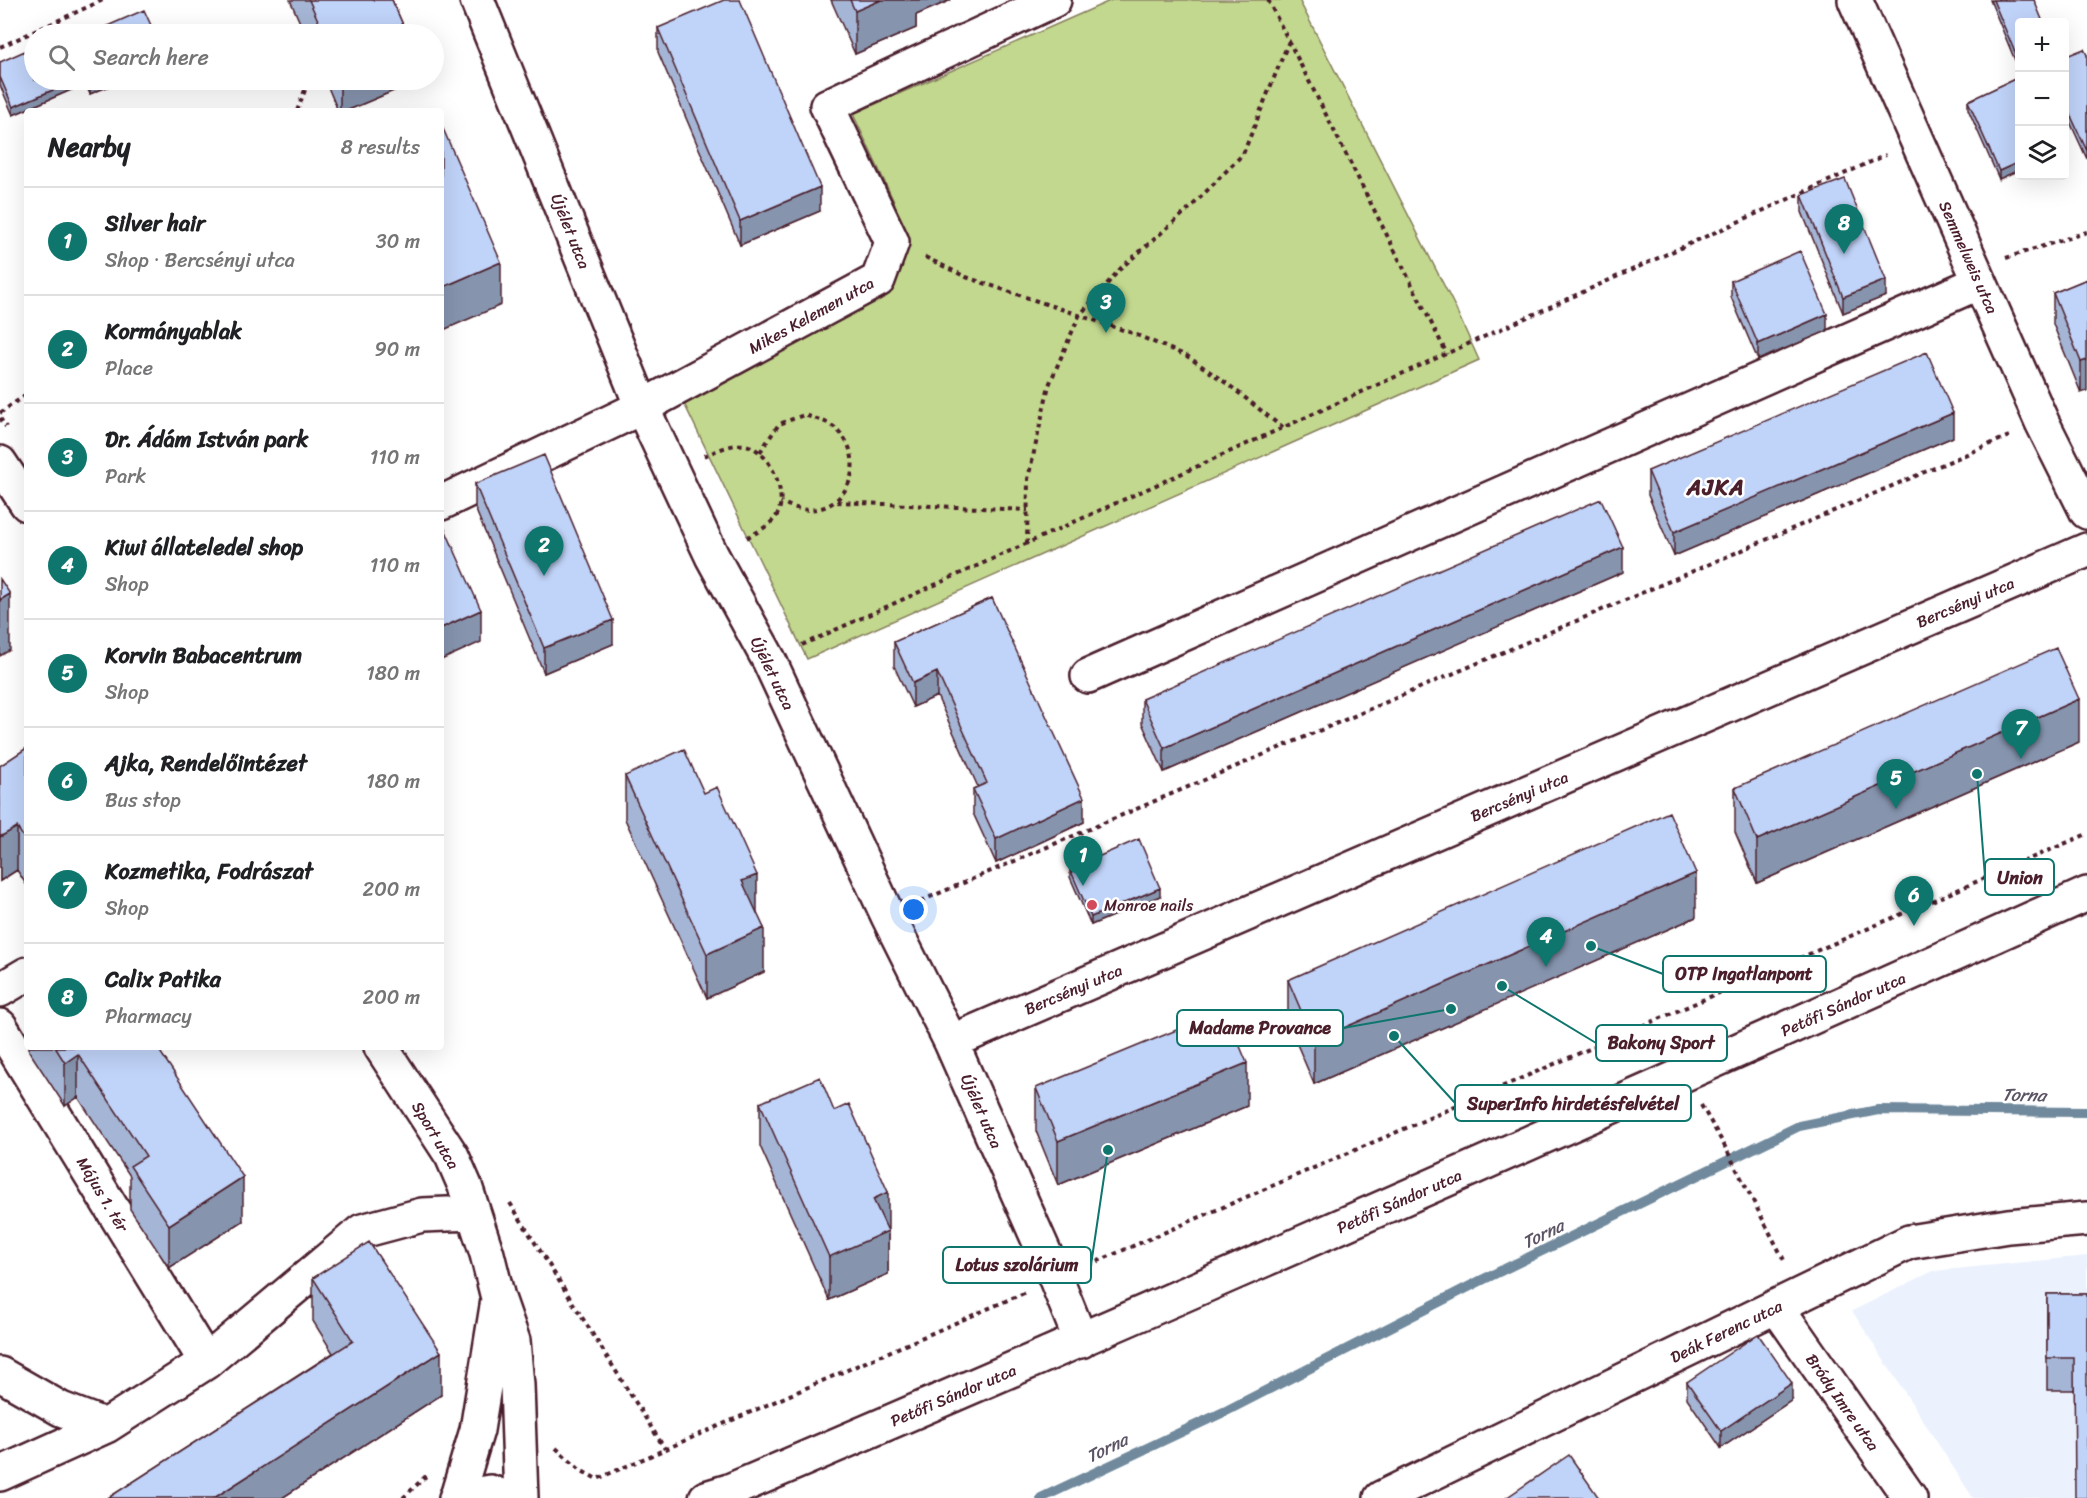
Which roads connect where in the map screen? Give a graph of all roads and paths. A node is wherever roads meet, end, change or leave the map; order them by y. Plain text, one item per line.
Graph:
1 (103, 0) edge
2 (477, 0) edge
3 (1054, 0) edge
4 (1268, 0) edge
5 (1855, 0) edge
6 (50, 24) edge
7 (24, 36) edge
8 (1289, 41) junction
9 (0, 47) edge
10 (304, 90) dead end
11 (298, 108) edge
12 (1918, 141) junction
13 (2087, 232) edge
14 (892, 242) junction
15 (1977, 275) junction
16 (1079, 316) junction
17 (1447, 354) junction
18 (24, 396) edge
19 (642, 407) junction
20 (0, 412) edge
21 (2042, 422) junction
22 (1283, 428) junction
23 (760, 452) junction
24 (0, 463) edge
25 (670, 470) junction
26 (24, 499) edge
27 (444, 502) edge
28 (781, 502) junction
29 (836, 502) junction
30 (1028, 510) junction
31 (2087, 512) edge
32 (1027, 544) junction
33 (2087, 550) edge
34 (712, 556) junction
35 (769, 660) junction
36 (1088, 676) dead end
37 (2087, 834) edge
38 (2087, 894) edge
39 (888, 916) junction
40 (24, 976) edge
41 (0, 990) edge
42 (0, 1026) edge
43 (951, 1042) junction
44 (383, 1050) edge
45 (1684, 1076) junction
46 (507, 1198) dead end
47 (473, 1213) junction
48 (2087, 1219) edge
49 (1056, 1280) junction
50 (498, 1298) junction
51 (1789, 1300) junction
52 (1081, 1341) junction
53 (206, 1362) junction
54 (0, 1374) edge
55 (106, 1426) junction
56 (520, 1434) junction
57 (665, 1449) junction
58 (432, 1471) dead end
59 (0, 1474) edge
60 (1394, 1495) edge
61 (403, 1498) edge
62 (456, 1498) edge
63 (507, 1498) edge
64 (521, 1498) edge
65 (706, 1498) edge
66 (1910, 1498) edge

1 - 6 path
2 - 19 street, Újélet utca
3 - 14 street
4 - 8 path
5 - 12 street, Semmelweis utca
7 - 9 path
8 - 16 path
8 - 17 path
10 - 11 path
12 - 15 street, Semmelweis utca
12 - 17 path
13 - 15 path
14 - 16 path
14 - 19 street, Mikes Kelemen utca
15 - 21 street, Semmelweis utca
15 - 36 street
16 - 22 path
16 - 30 path
17 - 22 path
18 - 20 path
19 - 25 street, Újélet utca
19 - 27 street, Mikes Kelemen utca
21 - 31 street, Semmelweis utca
21 - 39 path
22 - 32 path
23 - 25 path
23 - 28 path
23 - 29 path
24 - 26 street
25 - 34 street, Újélet utca
28 - 29 path
28 - 34 path
29 - 30 path
30 - 32 path
32 - 35 path
33 - 43 street, Bercsényi utca
34 - 35 street, Újélet utca
35 - 39 street, Újélet utca
37 - 49 path
38 - 45 street, Petőfi Sándor utca
39 - 43 street, Újélet utca
40 - 41 street
42 - 53 street, Május 1. tér
43 - 49 street, Újélet utca
44 - 47 street, Sport utca
45 - 51 path
45 - 52 street, Petőfi Sándor utca
46 - 57 path
47 - 50 street, Sport utca
47 - 53 street
48 - 51 street, Deák Ferenc utca
49 - 52 street, Újélet utca
49 - 57 path
50 - 56 street, Sport utca
50 - 62 street, Sport utca
51 - 60 street, Deák Ferenc utca
51 - 66 street, Bródy Imre utca
52 - 65 street, Petőfi Sándor utca
53 - 55 street
54 - 55 street
55 - 59 street
56 - 57 path
56 - 64 street, Sport utca
58 - 61 path
62 - 63 street

